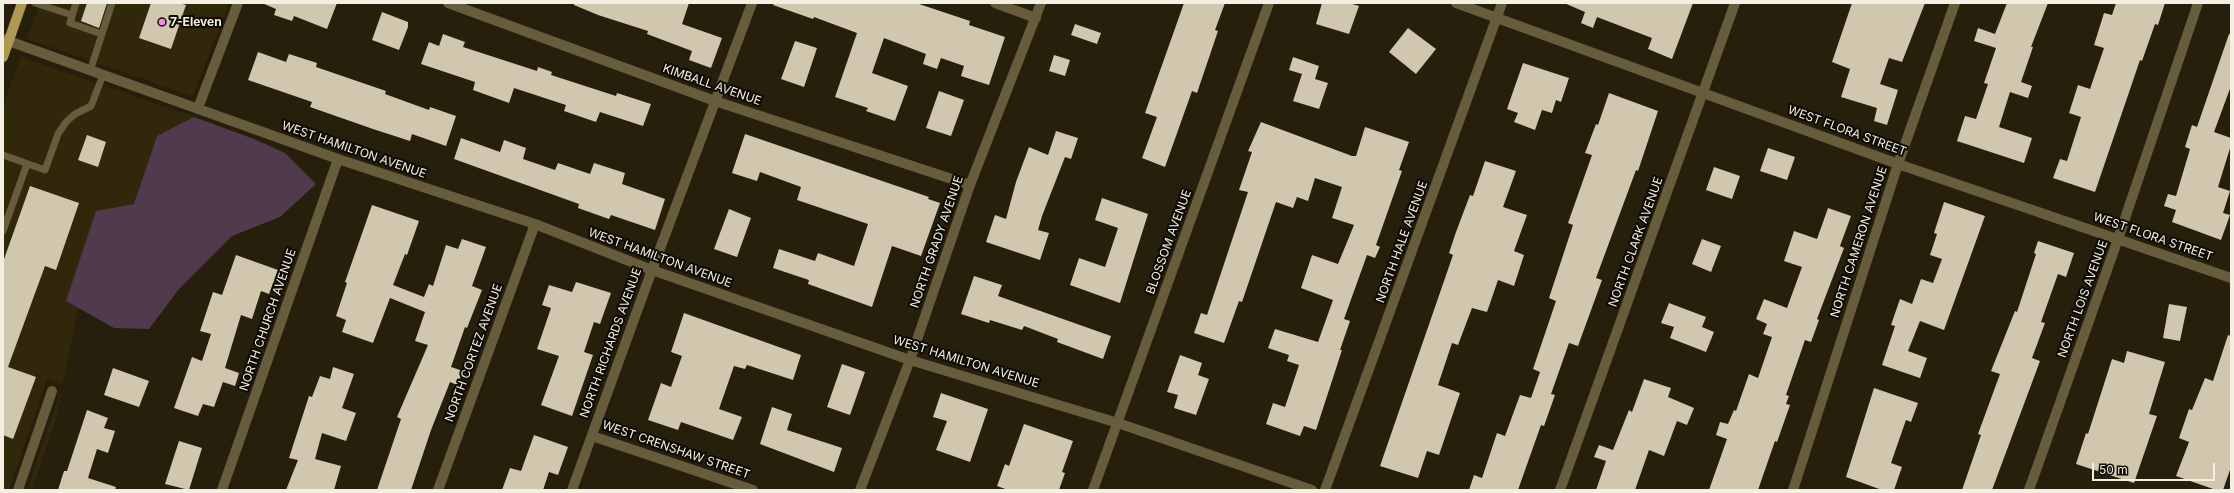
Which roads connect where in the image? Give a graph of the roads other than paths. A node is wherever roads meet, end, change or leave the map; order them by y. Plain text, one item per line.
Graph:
1 (22, 3) edge
2 (35, 3) edge
3 (76, 3) edge
4 (112, 3) edge
5 (238, 3) edge
6 (448, 3) edge
7 (752, 3) edge
8 (995, 3) edge
9 (1041, 3) edge
10 (1269, 3) edge
11 (1456, 3) edge
12 (1502, 3) edge
13 (1735, 3) edge
14 (1955, 3) edge
15 (2198, 3) edge
16 (72, 15) junction
17 (1036, 18) junction
18 (1497, 18) junction
19 (102, 34) junction
20 (6, 41) edge
21 (3, 57) edge
22 (90, 71) junction
23 (103, 75) junction
24 (1703, 93) junction
25 (715, 101) junction
26 (198, 108) junction
27 (3, 155) edge
28 (338, 160) junction
29 (27, 164) junction
30 (1898, 164) junction
31 (970, 185) junction
32 (534, 224) junction
33 (3, 231) edge
34 (2118, 239) junction
35 (652, 270) junction
36 (2231, 278) edge
37 (910, 360) junction
38 (52, 391) dead end
39 (1118, 423) junction
40 (592, 436) junction
41 (18, 490) edge
42 (222, 490) edge
43 (438, 490) edge
44 (572, 490) edge
45 (753, 490) edge
46 (860, 490) edge
47 (1093, 490) edge
48 (1312, 490) edge
49 (1325, 490) edge
50 (1560, 490) edge
51 (1793, 490) edge
52 (2029, 490) edge

1 - 20 main road
2 - 16 lane
3 - 16 lane
4 - 19 lane
5 - 26 street
6 - 25 street, KIMBALL AVENUE
7 - 25 street, NORTH RICHARDS AVENUE
8 - 17 street
9 - 17 street, NORTH GRADY AVENUE
10 - 39 street, BLOSSOM AVENUE
11 - 18 street, WEST FLORA STREET
12 - 18 street, NORTH HALE AVENUE
13 - 24 street, NORTH CLARK AVENUE
14 - 30 street, NORTH CAMERON AVENUE
15 - 34 street, NORTH LOIS AVENUE
16 - 19 lane
17 - 31 street, NORTH GRADY AVENUE
18 - 24 street, WEST FLORA STREET
18 - 49 street, NORTH HALE AVENUE
19 - 22 lane
20 - 21 main road
20 - 22 street, WEST HAMILTON AVENUE
22 - 23 street, WEST HAMILTON AVENUE
23 - 26 street, WEST HAMILTON AVENUE
23 - 29 lane
24 - 30 street, WEST FLORA STREET
24 - 50 street, NORTH CLARK AVENUE
25 - 31 street, KIMBALL AVENUE
25 - 35 street, NORTH RICHARDS AVENUE
26 - 28 street, WEST HAMILTON AVENUE
27 - 29 lane
28 - 32 street, WEST HAMILTON AVENUE
28 - 42 street, NORTH CHURCH AVENUE
29 - 33 lane
30 - 34 street, WEST FLORA STREET
30 - 51 street, NORTH CAMERON AVENUE
31 - 37 street, NORTH GRADY AVENUE
32 - 35 street, WEST HAMILTON AVENUE
32 - 43 street, NORTH CORTEZ AVENUE
34 - 36 street, WEST FLORA STREET
34 - 52 street, NORTH LOIS AVENUE
35 - 37 street, WEST HAMILTON AVENUE
35 - 40 street, NORTH RICHARDS AVENUE
37 - 39 street, WEST HAMILTON AVENUE
37 - 46 street, NORTH GRADY AVENUE
38 - 41 street
39 - 47 street, BLOSSOM AVENUE
39 - 48 street, WEST HAMILTON AVENUE
40 - 44 street, NORTH RICHARDS AVENUE
40 - 45 street, WEST CRENSHAW STREET

